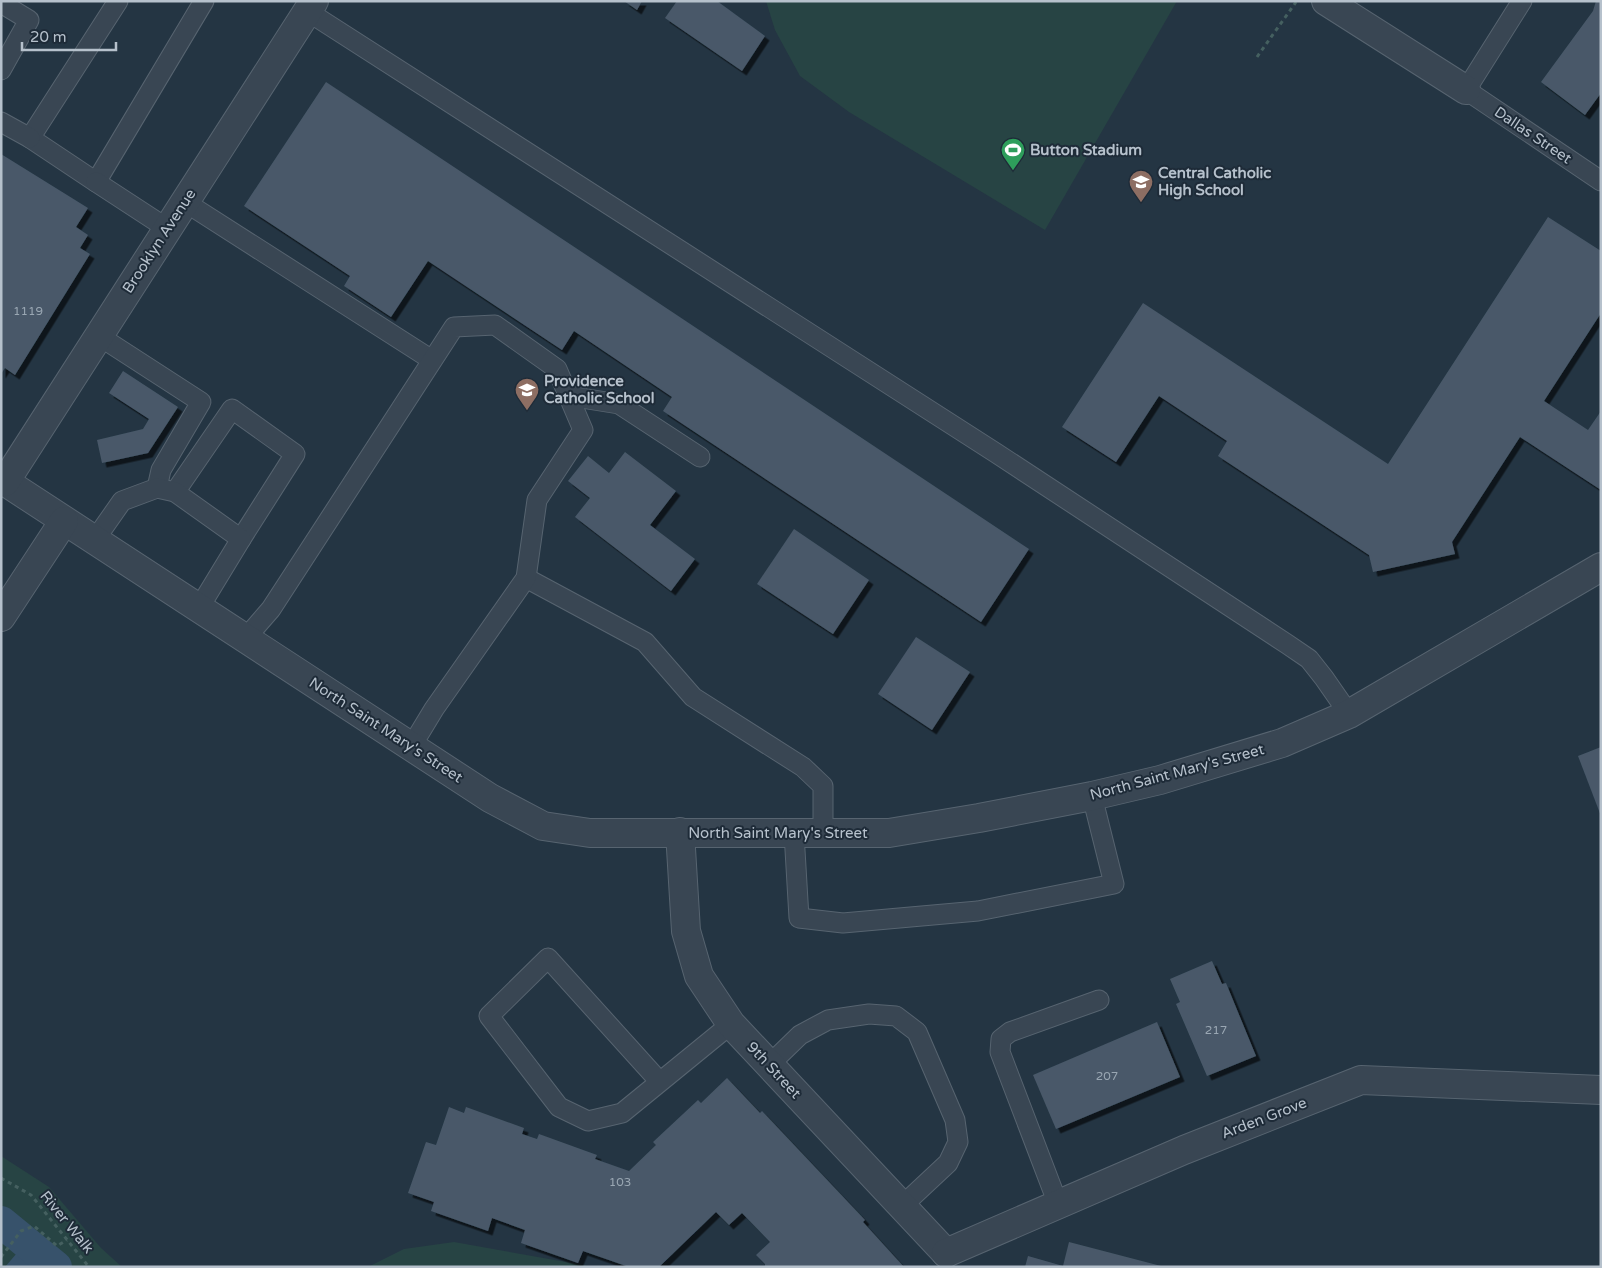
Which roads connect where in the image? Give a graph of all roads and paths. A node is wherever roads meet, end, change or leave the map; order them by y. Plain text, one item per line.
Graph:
1 (118, 1) edge
2 (204, 1) edge
3 (1296, 1) edge
4 (1326, 1) edge
5 (1522, 1) edge
6 (1, 3) edge
7 (304, 5) edge
8 (1257, 57) dead end
9 (1, 70) edge
10 (1466, 90) junction
11 (1, 122) edge
12 (30, 138) junction
13 (1601, 181) edge
14 (96, 182) junction
15 (185, 202) junction
16 (168, 229) junction
17 (98, 336) junction
18 (432, 360) junction
19 (569, 396) junction
20 (201, 402) junction
21 (232, 409) junction
22 (700, 457) dead end
23 (3, 480) edge
24 (166, 490) junction
25 (64, 521) junction
26 (241, 539) junction
27 (94, 541) junction
28 (1601, 567) edge
29 (526, 578) junction
30 (199, 608) junction
31 (1, 617) edge
32 (245, 639) junction
33 (1349, 714) junction
34 (411, 747) junction
35 (1092, 796) junction
36 (680, 832) junction
37 (794, 833) junction
38 (822, 833) junction
39 (1099, 1000) dead end
40 (731, 1024) junction
41 (769, 1065) junction
42 (660, 1082) junction
43 (1601, 1090) edge
44 (1, 1178) edge
45 (1058, 1204) junction
46 (902, 1206) junction
47 (67, 1240) junction
48 (1, 1257) edge
49 (945, 1260) edge
50 (90, 1267) edge

1 - 12 lane
2 - 14 lane
3 - 8 path
4 - 10 street
5 - 10 lane
6 - 9 lane
7 - 15 street, Brooklyn Avenue
7 - 33 lane
10 - 13 lane, Dallas Street
11 - 12 lane
12 - 14 lane
14 - 16 lane
15 - 16 street, Brooklyn Avenue
15 - 18 lane
16 - 17 street, Brooklyn Avenue
17 - 20 lane
17 - 23 street, Brooklyn Avenue
18 - 19 lane
18 - 32 lane
19 - 22 lane
19 - 29 lane
20 - 21 lane
20 - 24 lane
21 - 24 lane
21 - 26 lane
23 - 25 street, North Saint Mary's Street
24 - 26 lane
24 - 27 lane
25 - 27 street, North Saint Mary's Street
25 - 31 street
26 - 30 lane
27 - 30 street, North Saint Mary's Street
28 - 33 street, North Saint Mary's Street
29 - 34 lane
29 - 38 lane
30 - 32 street, North Saint Mary's Street
32 - 34 street, North Saint Mary's Street
33 - 35 street, North Saint Mary's Street
34 - 36 street, North Saint Mary's Street
35 - 37 lane
35 - 38 street, North Saint Mary's Street
36 - 37 street, North Saint Mary's Street
36 - 40 street, 9th Street
37 - 38 street, North Saint Mary's Street
39 - 45 lane
40 - 41 street, 9th Street
40 - 42 lane
41 - 46 street, 9th Street
41 - 46 lane
42 - 42 lane
43 - 45 street, Arden Grove
44 - 47 path, River Walk
45 - 49 street, Arden Grove
46 - 49 street, 9th Street
47 - 48 path
47 - 50 path, River Walk

